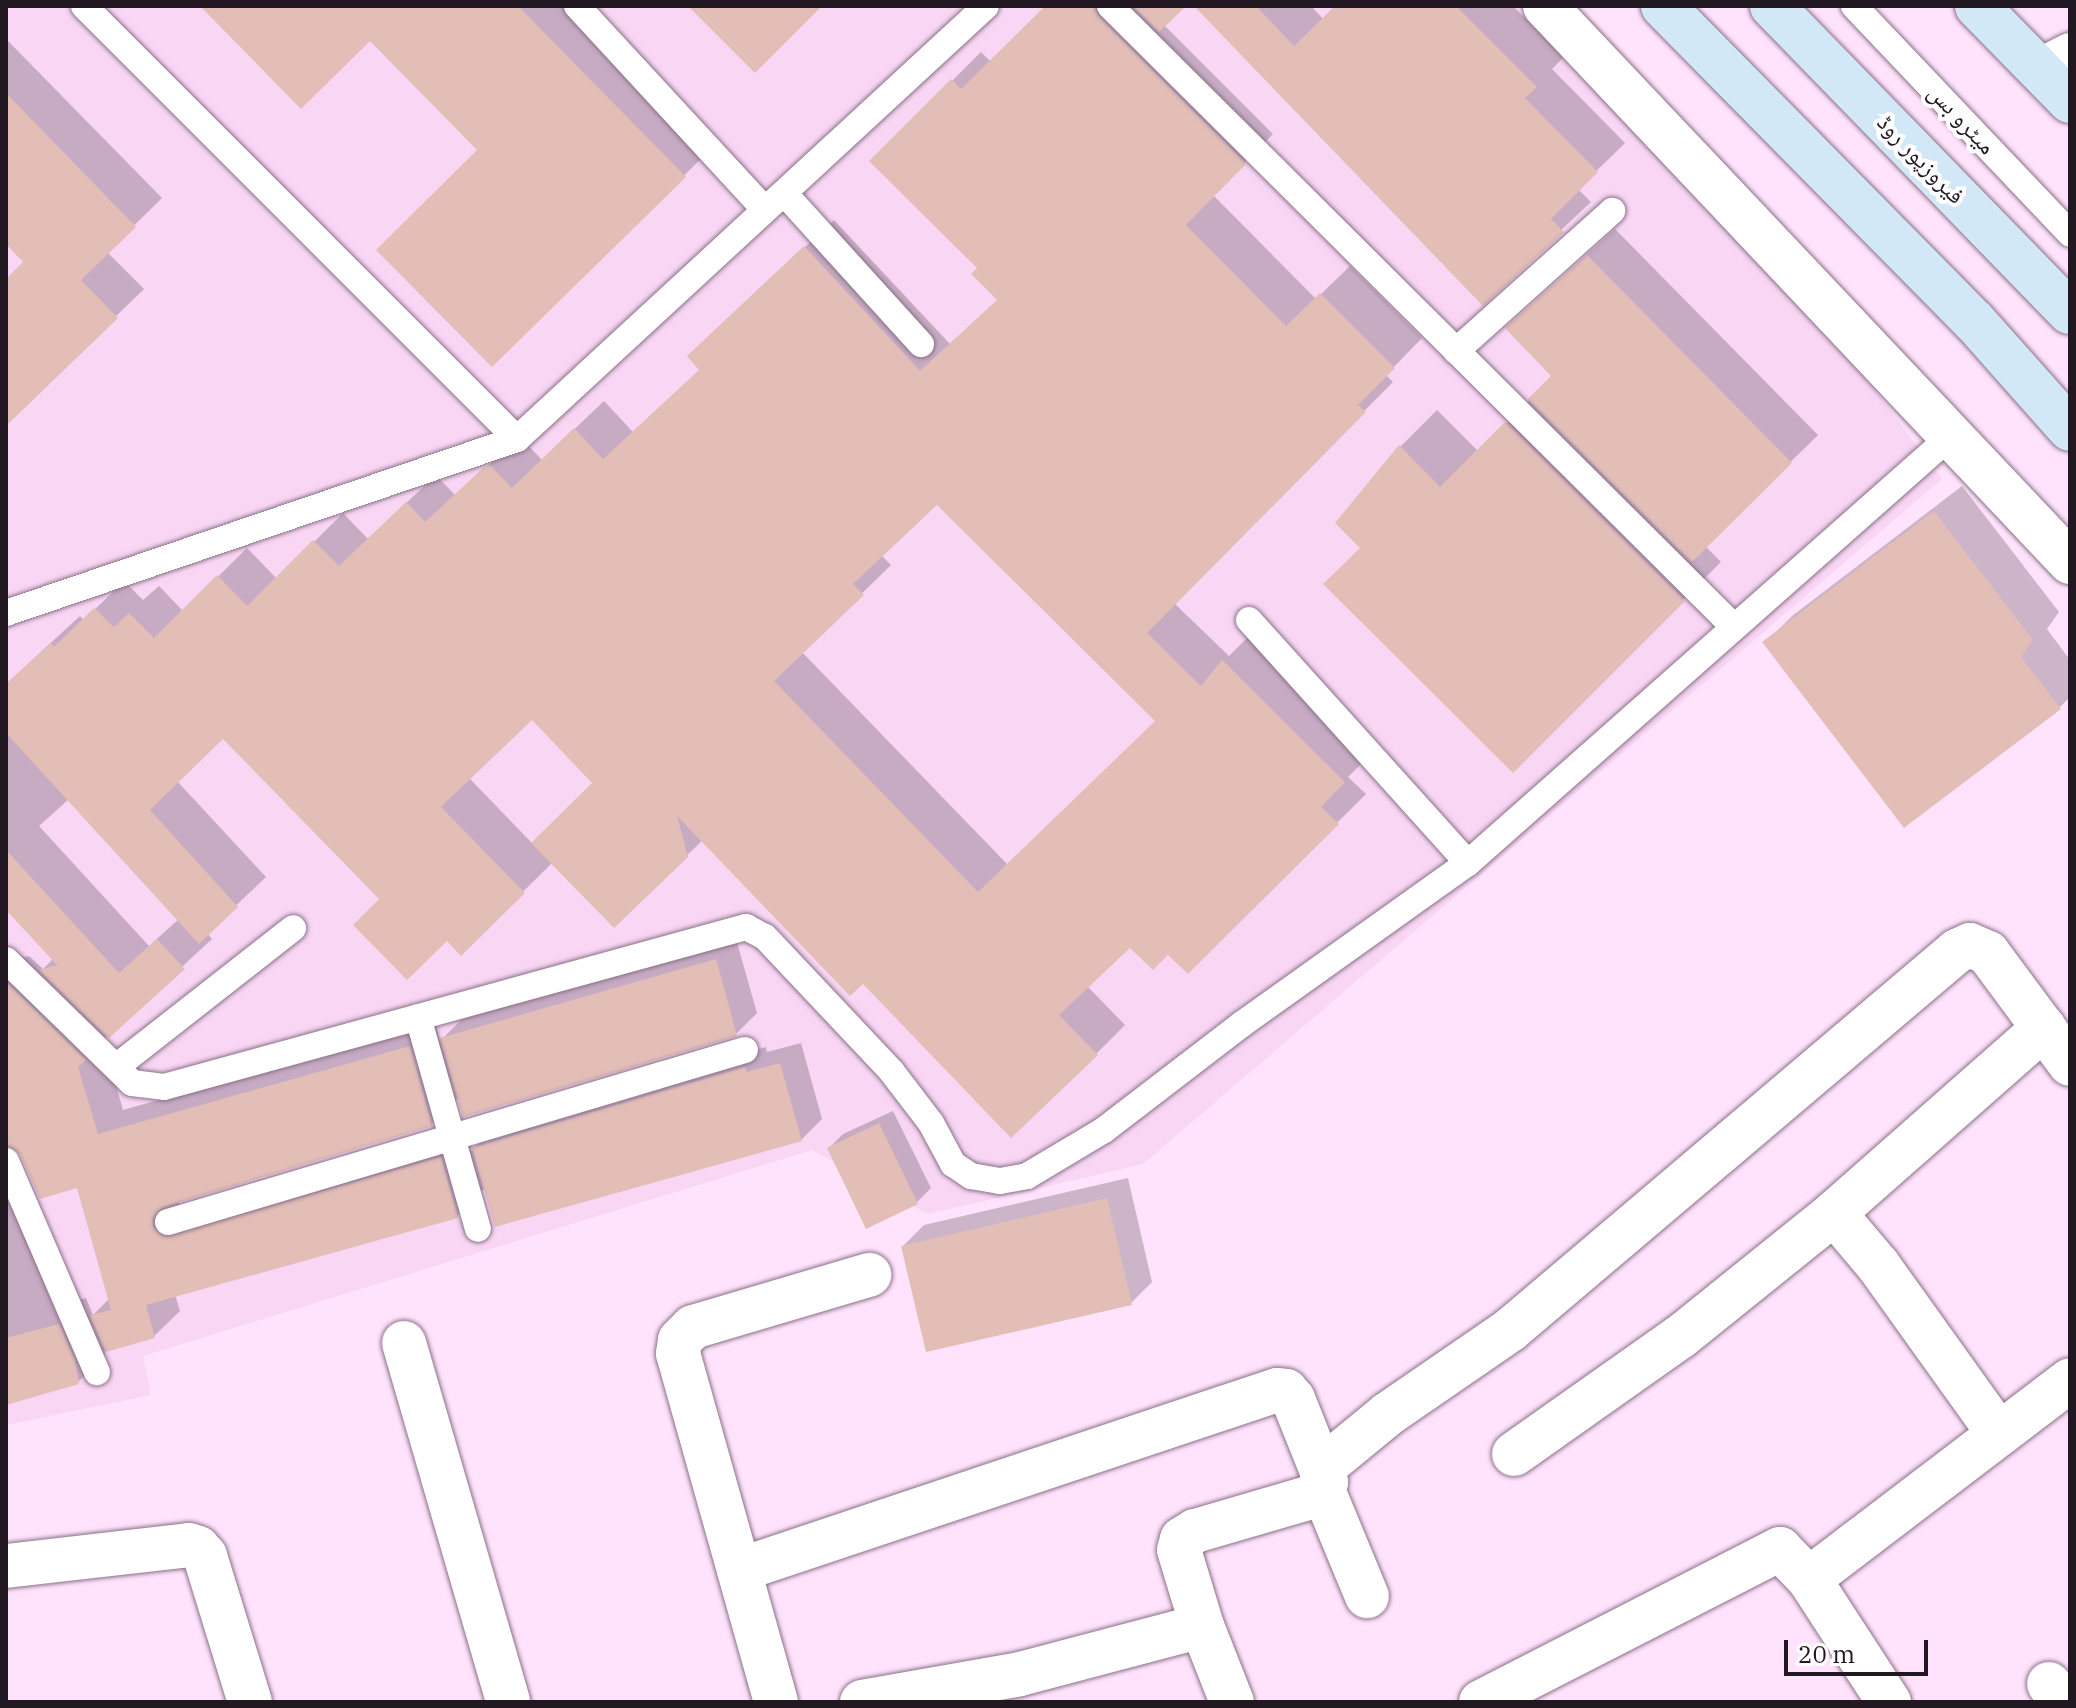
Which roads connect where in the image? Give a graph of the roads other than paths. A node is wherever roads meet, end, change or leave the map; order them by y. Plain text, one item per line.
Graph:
1 (84, 6) edge
2 (577, 6) edge
3 (986, 6) edge
4 (1110, 6) edge
5 (1545, 6) edge
6 (1663, 6) edge
7 (1772, 6) edge
8 (1854, 6) edge
9 (1977, 6) edge
10 (2060, 75) edge
11 (774, 201) junction
12 (1612, 211) dead end
13 (2070, 234) edge
14 (2070, 312) edge
15 (921, 344) dead end
16 (1456, 351) junction
17 (2070, 429) edge
18 (1953, 434) junction
19 (517, 439) junction
20 (2070, 562) edge
21 (6, 613) edge
22 (1249, 620) dead end
23 (1733, 626) junction
24 (1468, 863) junction
25 (293, 928) dead end
26 (6, 960) edge
27 (418, 1017) junction
28 (2044, 1028) junction
29 (745, 1050) dead end
30 (2070, 1064) edge
31 (116, 1067) junction
32 (452, 1137) junction
33 (6, 1161) edge
34 (1834, 1213) junction
35 (168, 1222) dead end
36 (478, 1229) dead end
37 (869, 1275) dead end
38 (404, 1343) dead end
39 (97, 1372) dead end
40 (2070, 1380) edge
41 (1999, 1434) junction
42 (1514, 1454) dead end
43 (1322, 1479) junction
44 (6, 1566) edge
45 (739, 1570) junction
46 (1809, 1579) junction
47 (1367, 1596) dead end
48 (1202, 1626) junction
49 (1024, 1688) edge
50 (250, 1702) edge
51 (508, 1702) edge
52 (776, 1702) edge
53 (862, 1702) edge
54 (1232, 1702) edge
55 (1481, 1702) edge
56 (1889, 1702) edge

1 - 19 lane
2 - 11 lane
3 - 11 lane
4 - 16 lane
5 - 18 street
6 - 17 main road
7 - 14 main road, فیروزپور روڈ
8 - 13 lane, میٹرو بس
9 - 10 main road
11 - 15 lane
11 - 19 lane
12 - 16 lane
16 - 23 lane
18 - 20 street
18 - 23 lane
19 - 21 lane
22 - 24 lane
23 - 24 lane
24 - 27 lane
25 - 31 lane
26 - 31 lane
27 - 31 lane
27 - 32 lane
28 - 30 street
28 - 34 street
28 - 43 street
29 - 32 lane
32 - 35 lane
32 - 36 lane
33 - 39 lane
34 - 41 street
34 - 42 street
37 - 45 street
38 - 51 street
40 - 41 street
41 - 46 street
43 - 45 street
43 - 47 street
43 - 48 street
44 - 50 street
45 - 52 street
46 - 55 street
46 - 56 street
48 - 49 street
48 - 54 street
49 - 53 street

